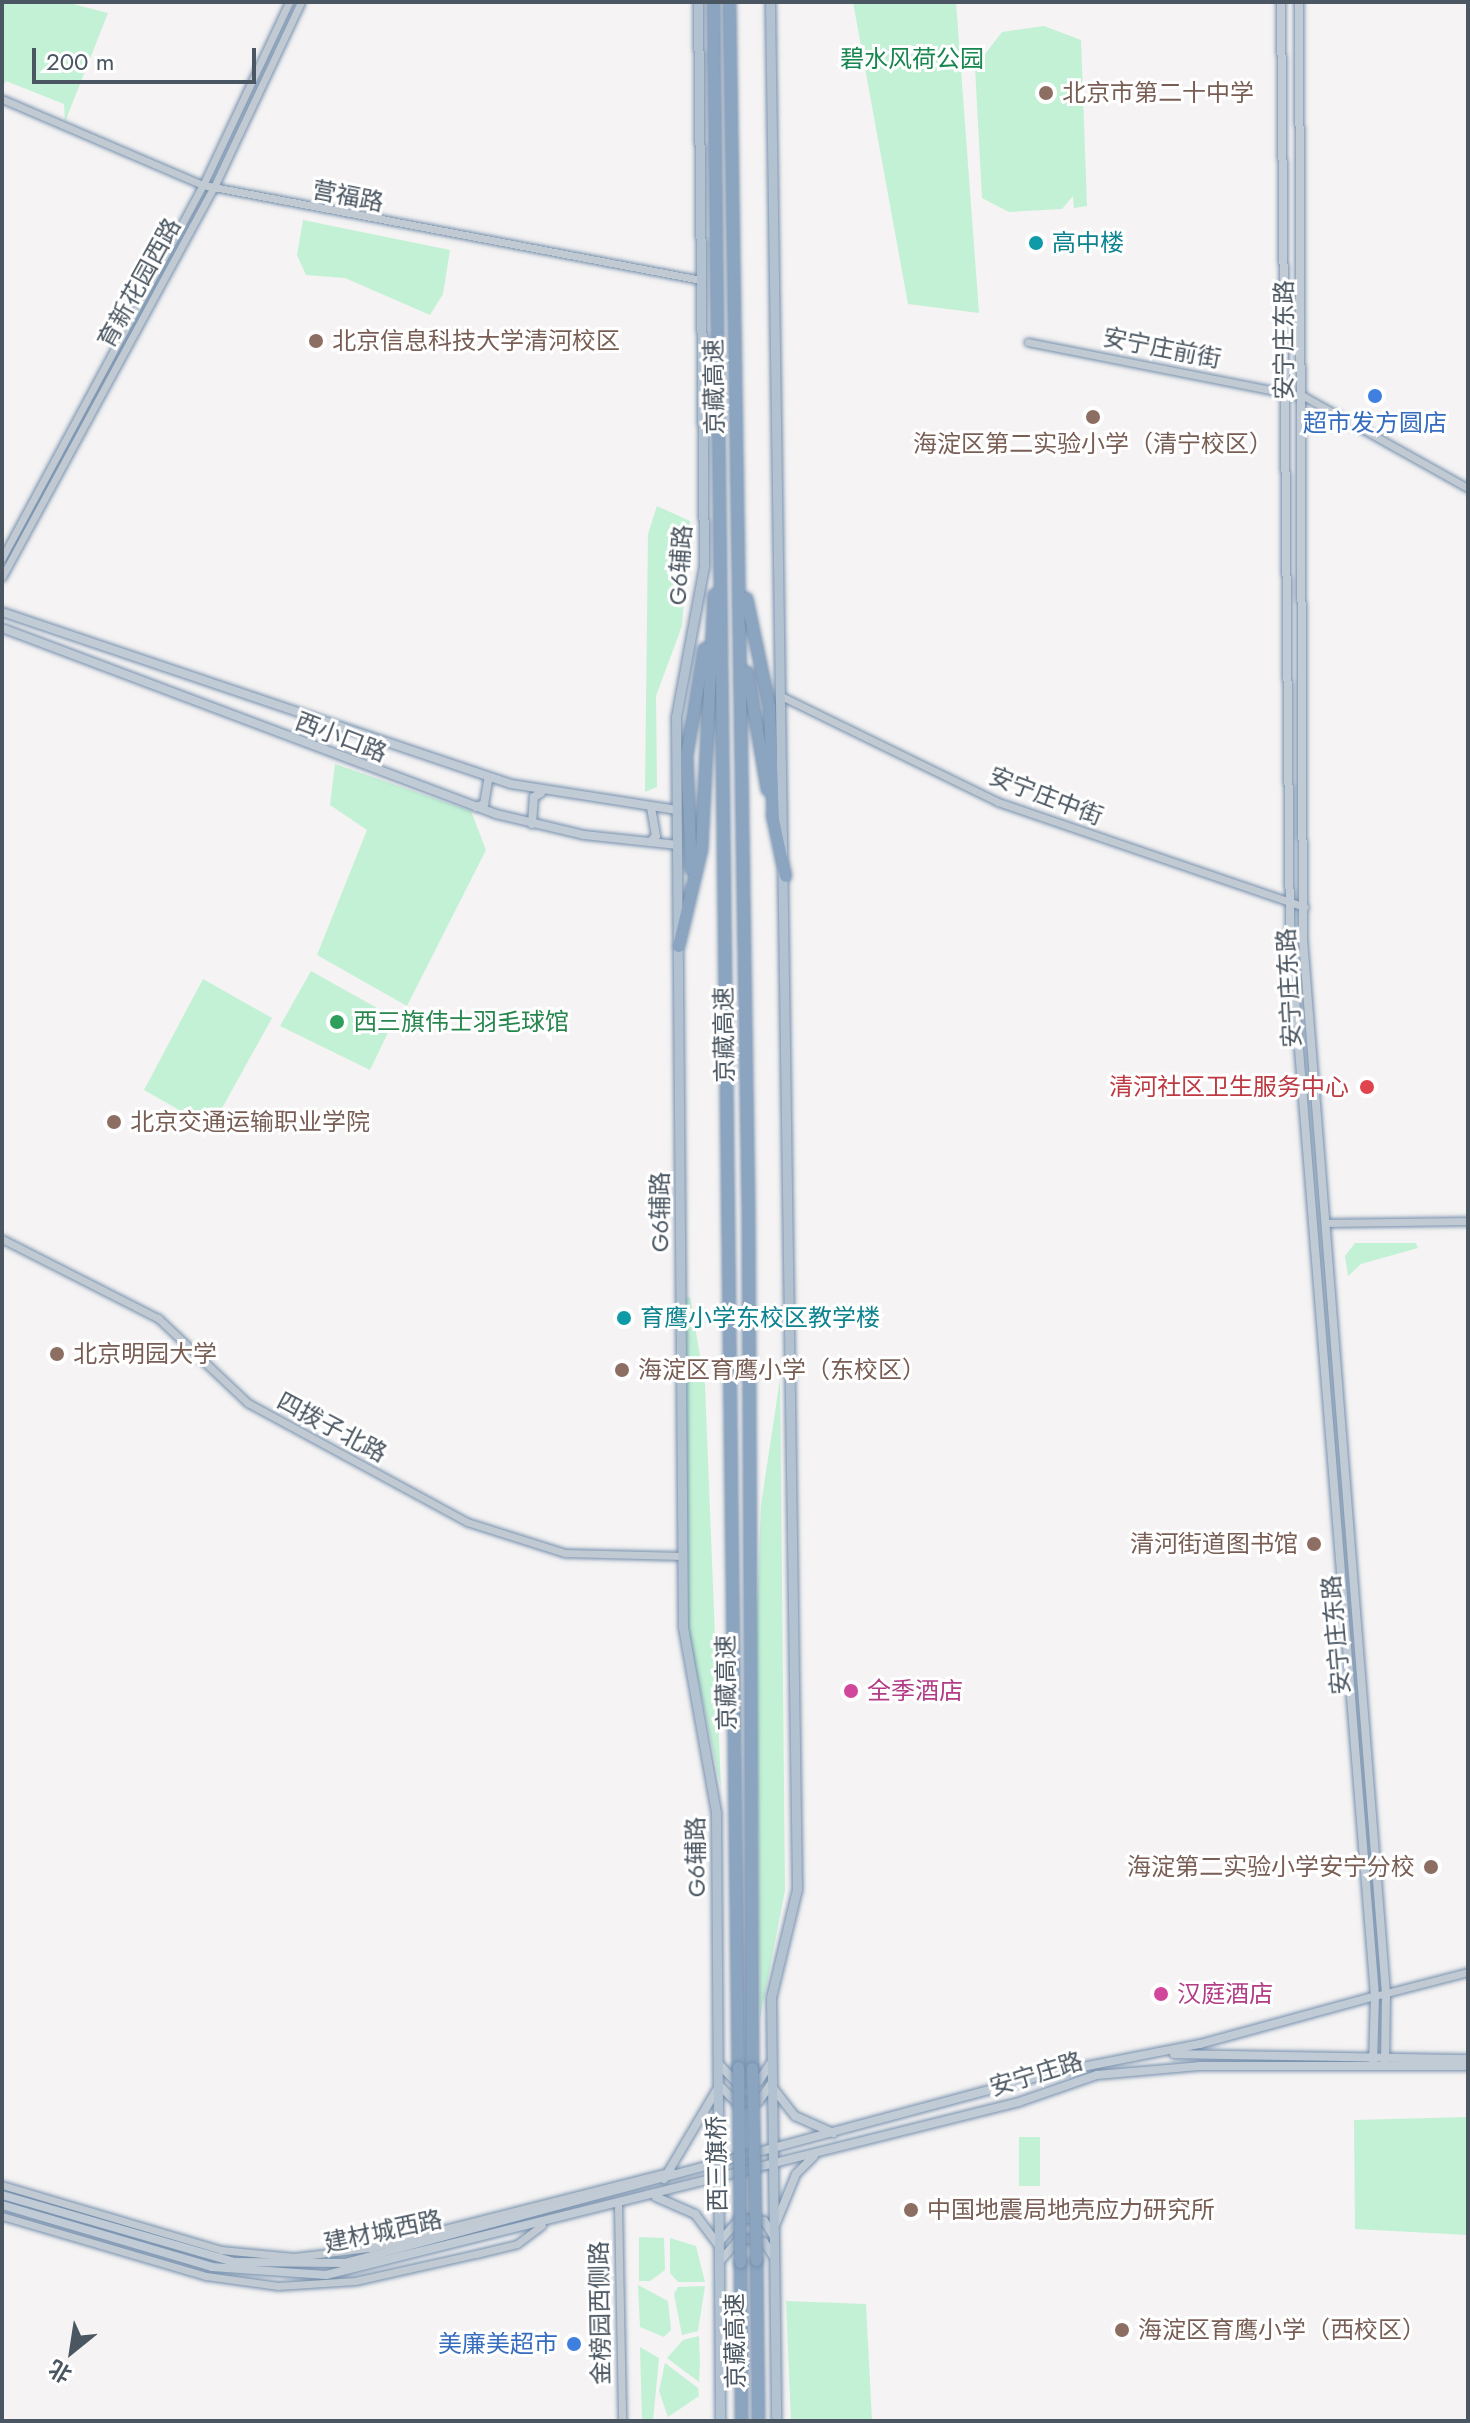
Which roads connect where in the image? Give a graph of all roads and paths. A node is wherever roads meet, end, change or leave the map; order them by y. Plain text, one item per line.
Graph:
1 (289, 2) edge
2 (301, 2) edge
3 (698, 2) edge
4 (713, 2) edge
5 (729, 2) edge
6 (770, 2) edge
7 (1281, 2) edge
8 (1299, 2) edge
9 (2, 99) edge
10 (203, 185) junction
11 (214, 187) junction
12 (701, 280) junction
13 (1028, 342) dead end
14 (1288, 394) junction
15 (1305, 397) junction
16 (1468, 488) edge
17 (720, 537) junction
18 (2, 558) edge
19 (740, 570) junction
20 (2, 577) edge
21 (714, 592) junction
22 (2, 612) edge
23 (2, 628) edge
24 (741, 634) junction
25 (783, 697) junction
26 (487, 776) junction
27 (542, 793) junction
28 (476, 807) junction
29 (650, 808) junction
30 (677, 810) junction
31 (773, 819) junction
32 (534, 825) junction
33 (649, 842) junction
34 (677, 845) junction
35 (785, 876) junction
36 (692, 881) junction
37 (1292, 906) junction
38 (1305, 907) junction
39 (678, 946) junction
40 (1468, 1221) edge
41 (1326, 1223) junction
42 (2, 1239) edge
43 (683, 1556) junction
44 (1468, 1972) edge
45 (1386, 1993) junction
46 (1375, 1996) junction
47 (1149, 2055) junction
48 (1468, 2059) edge
49 (771, 2060) junction
50 (1373, 2061) junction
51 (1385, 2061) junction
52 (719, 2064) junction
53 (1468, 2066) edge
54 (738, 2067) joint
55 (752, 2068) joint
56 (719, 2080) junction
57 (771, 2080) junction
58 (841, 2132) junction
59 (772, 2151) junction
60 (822, 2153) junction
61 (720, 2165) junction
62 (772, 2166) junction
63 (671, 2170) junction
64 (691, 2173) junction
65 (720, 2179) junction
66 (660, 2181) junction
67 (2, 2185) edge
68 (2, 2195) edge
69 (647, 2198) junction
70 (2, 2205) edge
71 (618, 2205) junction
72 (2, 2216) edge
73 (542, 2225) junction
74 (773, 2236) junction
75 (721, 2240) junction
76 (773, 2256) junction
77 (721, 2260) junction
78 (756, 2260) joint
79 (740, 2262) joint
80 (622, 2421) edge
81 (720, 2421) edge
82 (741, 2421) edge
83 (758, 2421) edge
84 (776, 2421) edge

1 - 10 street, 育新花园西路
2 - 11 street, 育新花园西路
3 - 12 main road, G6辅路
4 - 17 highway, 京藏高速
5 - 19 highway, 京藏高速
6 - 25 main road
7 - 14 main road, 安宁庄东路
8 - 15 main road, 安宁庄东路
9 - 10 street, 营福路
10 - 11 street, 营福路
10 - 18 street, 育新花园西路
11 - 12 street, 营福路
11 - 20 street, 育新花园西路
12 - 30 main road, G6辅路
13 - 14 street, 安宁庄前街
14 - 15 street, 安宁庄前街
14 - 37 main road, 安宁庄东路
15 - 16 street
15 - 38 main road, 安宁庄东路
17 - 21 highway
17 - 54 highway, 京藏高速
19 - 24 highway, 京藏高速
19 - 31 highway
21 - 36 highway
21 - 36 highway
22 - 26 main road, 西小口路
23 - 28 main road, 西小口路
24 - 31 highway
24 - 55 highway, 京藏高速
25 - 35 main road
25 - 37 street, 安宁庄中街
26 - 27 main road, 西小口路
26 - 28 main road
27 - 29 main road, 西小口路
27 - 32 main road
28 - 32 main road, 西小口路
29 - 30 main road, 西小口路
29 - 33 main road
30 - 34 main road, G6辅路
31 - 35 highway
32 - 33 main road, 西小口路
33 - 34 main road, 西小口路
34 - 39 main road, G6辅路
35 - 49 main road
36 - 39 highway
37 - 38 street, 安宁庄中街
37 - 46 main road, 安宁庄东路
38 - 41 main road, 安宁庄东路
39 - 43 main road, G6辅路
40 - 41 street
41 - 45 main road, 安宁庄东路
42 - 43 street, 四拨子北路
43 - 52 main road, G6辅路
44 - 45 street
45 - 46 street
45 - 51 main road, 安宁庄东路
46 - 47 main road, 安宁庄路
46 - 50 main road, 安宁庄东路
47 - 50 main road, 安宁庄路
47 - 58 main road, 安宁庄路
48 - 51 main road
49 - 52 main road
49 - 57 main road
50 - 51 main road
50 - 60 main road, 安宁庄路
51 - 53 main road
52 - 56 main road, G6辅路
54 - 79 highway, 西三旗桥, bridge
55 - 78 highway, 西三旗桥, bridge
56 - 57 main road
56 - 61 main road, G6辅路
56 - 63 main road
57 - 58 main road
57 - 59 main road
58 - 59 main road, 安宁庄路
59 - 61 main road, 建材城西路
59 - 62 main road
60 - 62 main road, 安宁庄路
60 - 74 main road
61 - 64 main road, 建材城西路
61 - 65 main road, G6辅路
62 - 65 main road, 安宁庄路
62 - 74 main road
63 - 64 street, 建材城西路
63 - 66 main road
63 - 67 street, 建材城西路
64 - 66 main road, 建材城西路
65 - 69 main road, 建材城西路
65 - 75 main road, G6辅路
66 - 68 main road, 建材城西路
69 - 71 main road, 建材城西路
69 - 77 main road
70 - 73 main road, 建材城西路
71 - 73 main road, 建材城西路
71 - 80 street, 金榜园西侧路
72 - 73 street, 建材城西路
74 - 75 main road
74 - 76 main road
75 - 77 main road, G6辅路
76 - 77 main road
76 - 84 main road
77 - 81 main road, G6辅路
78 - 83 highway, 京藏高速
79 - 82 highway, 京藏高速

